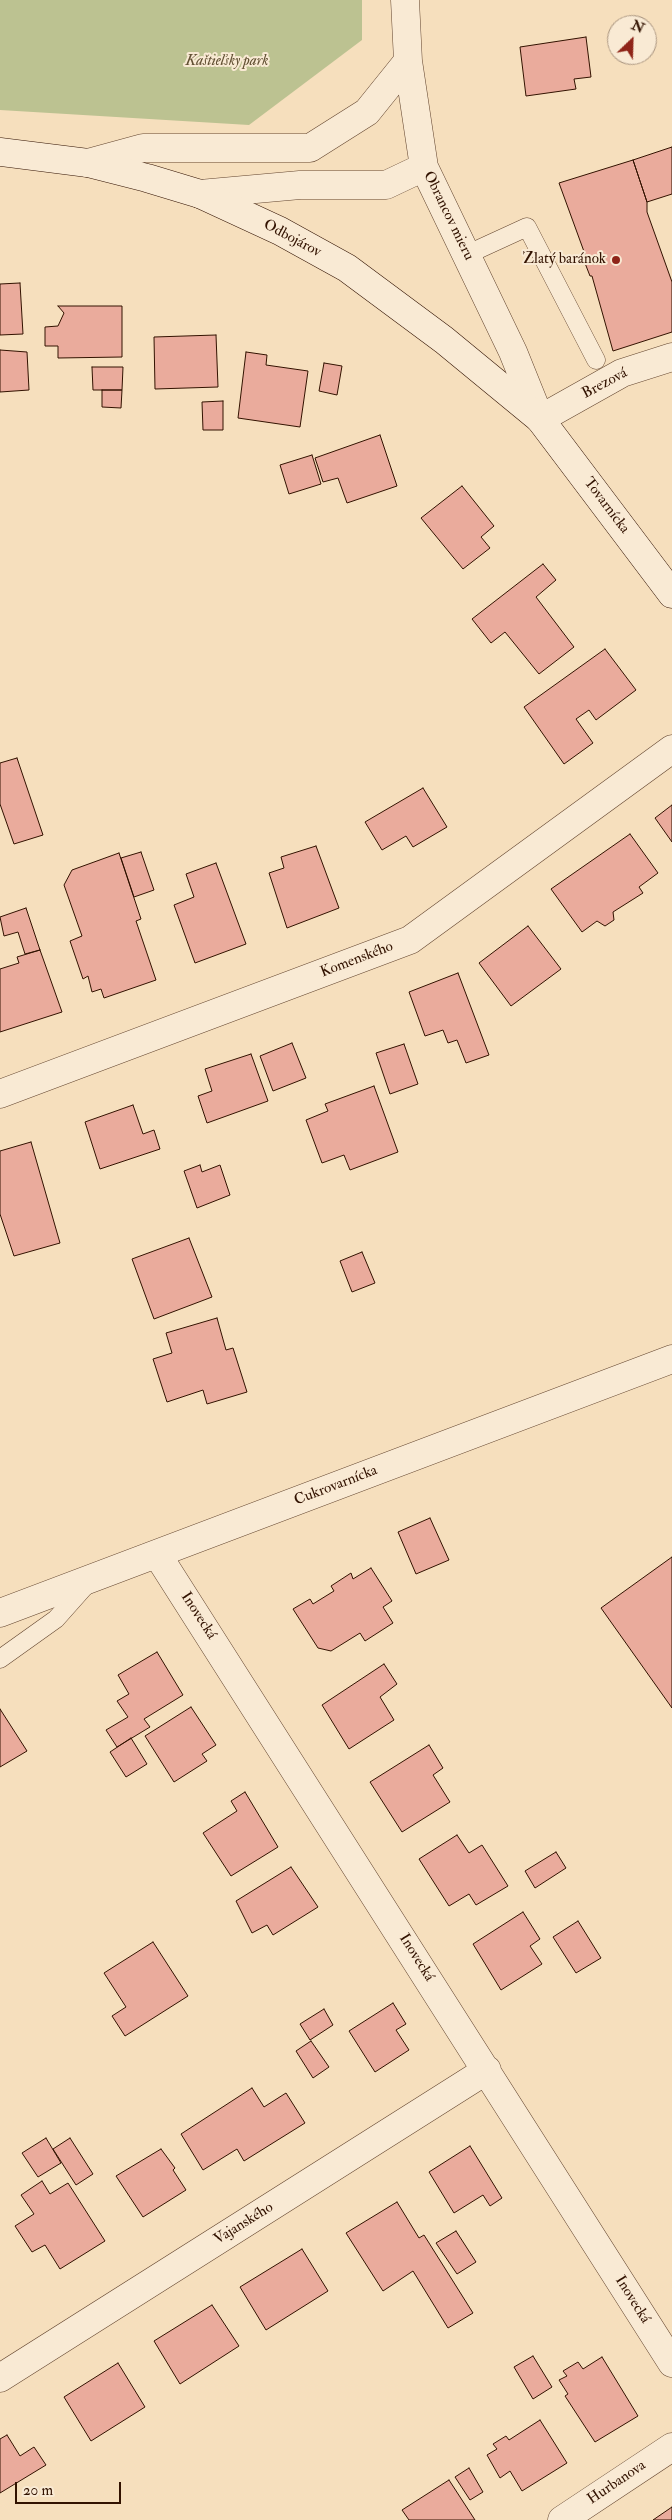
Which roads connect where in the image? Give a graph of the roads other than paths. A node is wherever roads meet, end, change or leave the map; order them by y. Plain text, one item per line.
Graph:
1 (405, 0) edge
2 (408, 61) junction
3 (0, 152) edge
4 (88, 164) junction
5 (424, 167) junction
6 (200, 194) junction
7 (466, 255) junction
8 (672, 358) edge
9 (596, 360) dead end
10 (540, 419) junction
11 (672, 594) edge
12 (672, 749) edge
13 (0, 1094) edge
14 (672, 1359) edge
15 (157, 1554) junction
16 (93, 1578) junction
17 (0, 1613) edge
18 (0, 1659) edge
19 (487, 2070) junction
20 (672, 2363) edge
21 (0, 2378) edge
22 (672, 2447) edge
23 (562, 2520) edge

1 - 2 street, Obrancov mieru
2 - 4 street
2 - 5 street, Obrancov mieru
3 - 4 street, Odbojárov
4 - 6 street, Odbojárov
5 - 6 street
5 - 7 street, Obrancov mieru
6 - 10 street, Odbojárov
7 - 9 lane
7 - 10 street, Obrancov mieru
8 - 10 street, Brezová
10 - 11 street, Tovarnícka
12 - 13 street, Komenského
14 - 15 street, Cukrovarnícka
15 - 16 street, Cukrovarnícka
15 - 19 street, Inovecká
16 - 17 street, Cukrovarnícka
16 - 18 lane
19 - 20 street, Inovecká
19 - 21 street, Vajanského
22 - 23 street, Hurbanova

